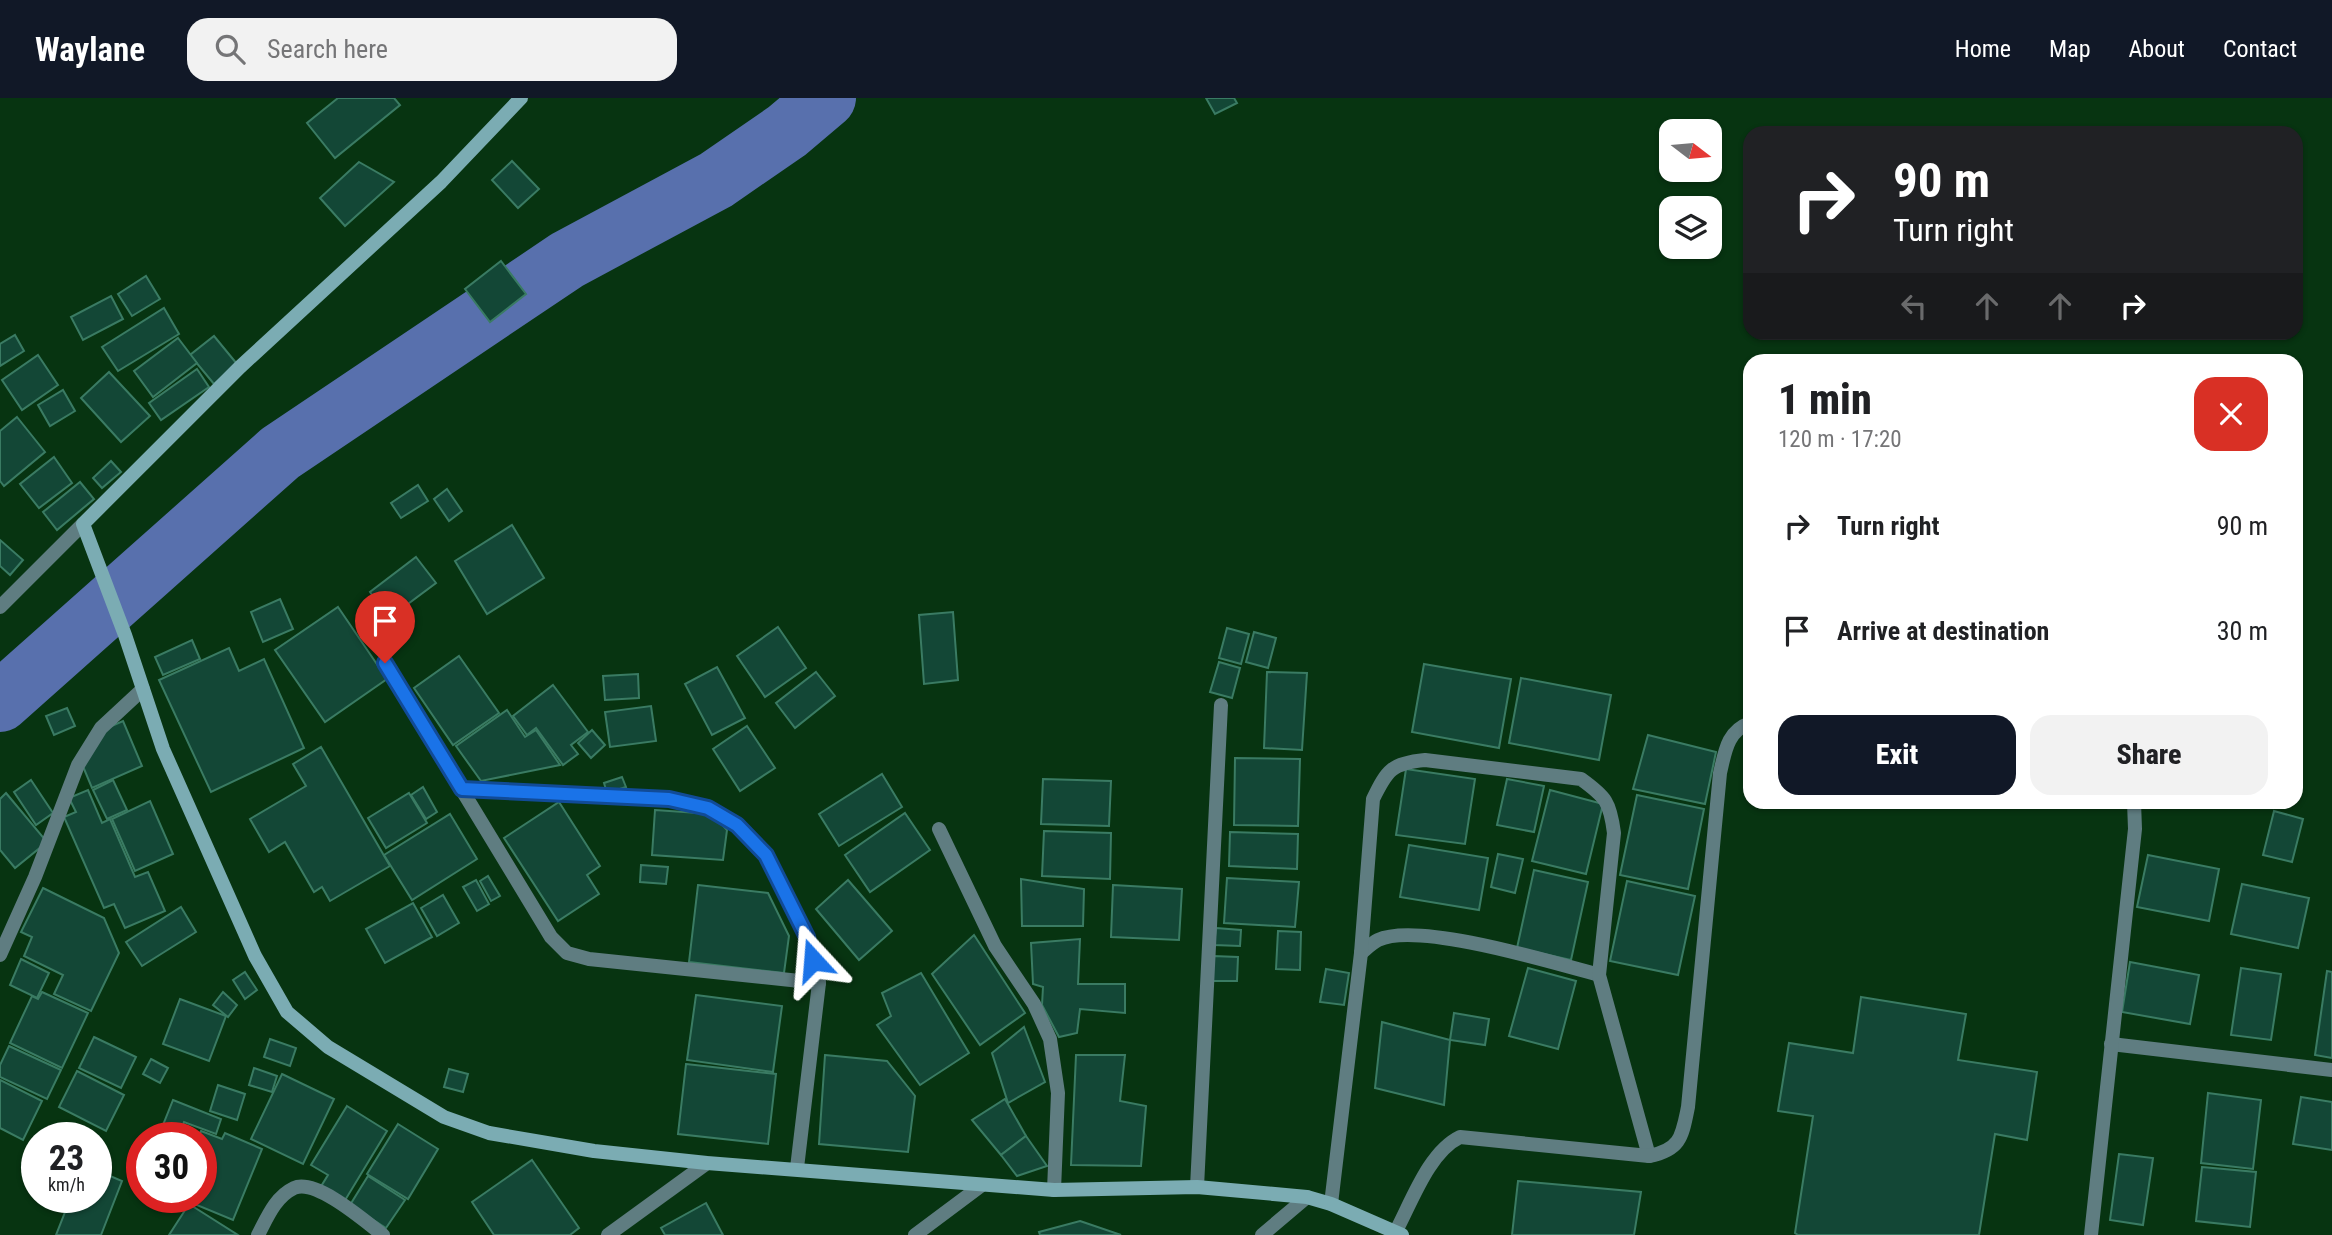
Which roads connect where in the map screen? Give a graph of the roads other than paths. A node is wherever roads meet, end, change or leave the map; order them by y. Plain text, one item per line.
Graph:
1 (521, 98) edge
2 (83, 524) junction
3 (0, 607) edge
4 (385, 663) dead end
5 (143, 689) junction
6 (1221, 705) dead end
7 (1743, 726) edge
8 (462, 789) junction
9 (2134, 809) edge
10 (939, 829) dead end
11 (1361, 953) junction
12 (0, 955) edge
13 (1599, 975) junction
14 (819, 983) junction
15 (2111, 1044) junction
16 (2332, 1070) edge
17 (1649, 1156) junction
18 (707, 1163) junction
19 (797, 1168) junction
20 (982, 1185) junction
21 (1198, 1187) junction
22 (1054, 1190) junction
23 (1307, 1197) junction
24 (1331, 1204) junction
25 (1399, 1233) edge
26 (258, 1235) edge
27 (383, 1235) edge
28 (608, 1235) edge
29 (915, 1235) edge
30 (1262, 1235) edge
31 (2091, 1235) edge

1 - 2 main road
2 - 3 street
2 - 5 main road
4 - 8 street
5 - 12 street
5 - 18 main road
6 - 21 street
7 - 17 street
8 - 14 street
8 - 14 street
9 - 15 street
10 - 22 street
11 - 13 street
11 - 13 street
11 - 24 street
13 - 17 street
14 - 19 street
15 - 16 street
15 - 31 street
17 - 25 street
18 - 19 main road
18 - 28 street
19 - 20 main road
20 - 22 main road
20 - 29 street
21 - 22 main road
21 - 23 main road
23 - 24 main road
23 - 30 street
24 - 25 main road
26 - 27 street

